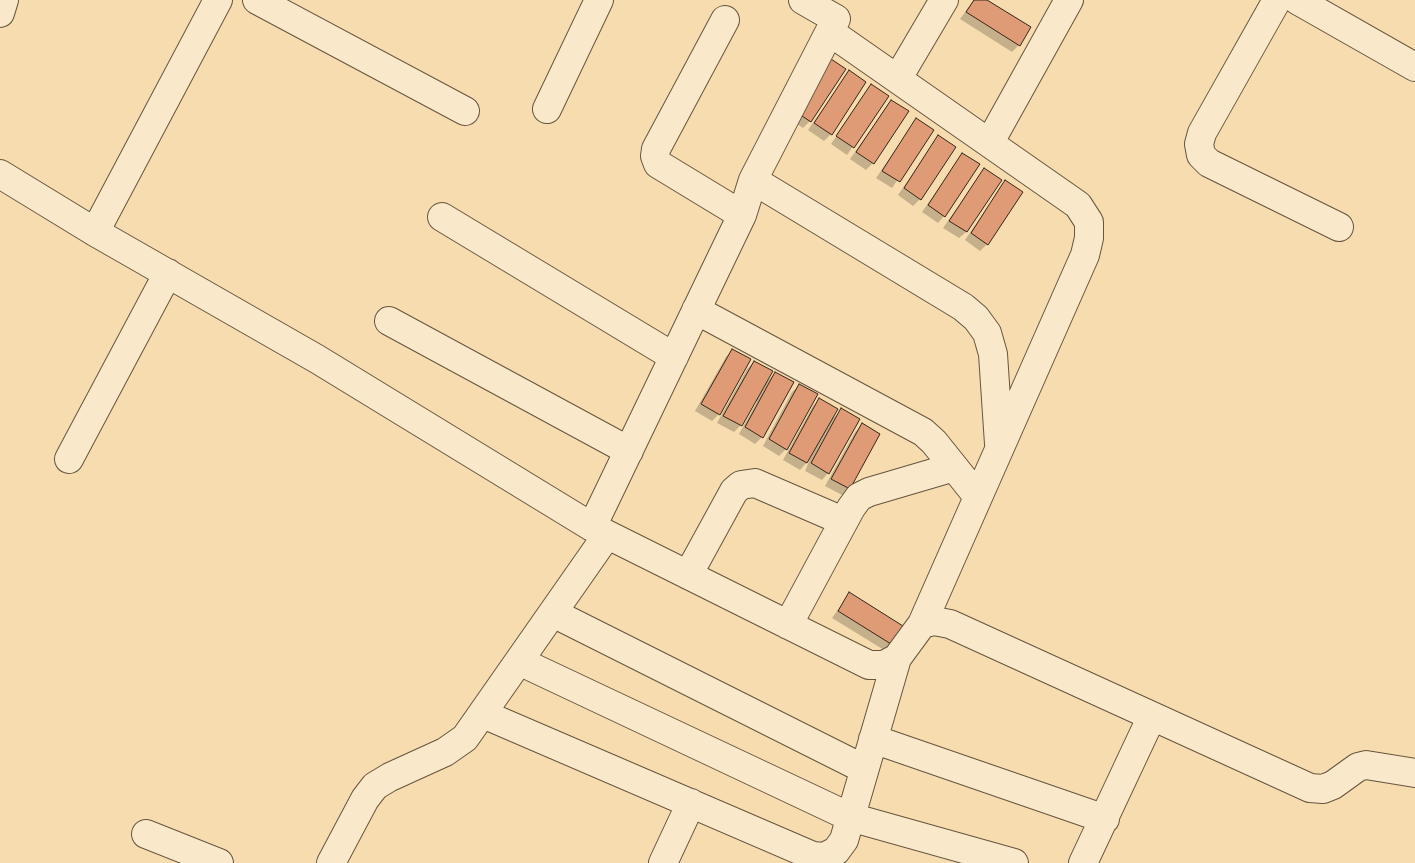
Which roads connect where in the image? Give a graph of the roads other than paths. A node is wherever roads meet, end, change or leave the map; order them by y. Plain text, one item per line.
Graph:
1 (4, 0) edge
2 (218, 0) edge
3 (257, 0) edge
4 (599, 0) edge
5 (804, 0) edge
6 (944, 0) edge
7 (1069, 0) edge
8 (1276, 0) edge
9 (1297, 0) edge
10 (0, 13) edge
11 (837, 17) edge
12 (724, 20) dead end
13 (1415, 66) edge
14 (898, 78) junction
15 (547, 109) dead end
16 (465, 111) dead end
17 (990, 142) junction
18 (0, 174) edge
19 (753, 180) junction
20 (742, 215) junction
21 (442, 217) dead end
22 (1339, 227) dead end
23 (95, 232) junction
24 (168, 273) junction
25 (696, 310) junction
26 (389, 320) dead end
27 (674, 357) junction
28 (1000, 448) junction
29 (628, 451) junction
30 (69, 459) dead end
31 (954, 467) junction
32 (978, 497) junction
33 (843, 521) junction
34 (600, 531) junction
35 (688, 575) junction
36 (553, 613) junction
37 (922, 624) junction
38 (788, 625) junction
39 (897, 658) junction
40 (519, 661) junction
41 (483, 714) junction
42 (1152, 716) junction
43 (873, 738) junction
44 (864, 769) junction
45 (1415, 773) edge
46 (691, 803) junction
47 (850, 817) junction
48 (1105, 819) junction
49 (146, 834) dead end
50 (951, 855) edge
51 (219, 863) edge
52 (331, 863) edge
53 (663, 863) edge
54 (1014, 863) edge
55 (1083, 863) edge

1 - 10 street
2 - 23 street
3 - 16 street
4 - 15 street
5 - 11 street
6 - 14 street
7 - 17 street
8 - 22 street
9 - 13 street
11 - 14 street
11 - 19 street
12 - 20 street
14 - 17 street
17 - 28 street
18 - 23 street
19 - 20 street
19 - 28 street
20 - 25 street
21 - 27 street
23 - 24 street
24 - 30 street
24 - 34 street
25 - 27 street
25 - 31 street
26 - 29 street
27 - 29 street
28 - 32 street
29 - 34 street
31 - 32 street
31 - 33 street
32 - 37 street
33 - 35 street
33 - 38 street
34 - 35 street
34 - 36 street
35 - 38 street
36 - 40 street
36 - 44 street
37 - 39 street
37 - 42 street
38 - 39 street
39 - 43 street
40 - 41 street
40 - 47 street
41 - 46 street
41 - 52 street
42 - 45 street
42 - 48 street
43 - 44 street
43 - 48 street
44 - 47 street
46 - 47 street
46 - 53 street
47 - 50 street
48 - 55 street
49 - 51 street
50 - 54 street

